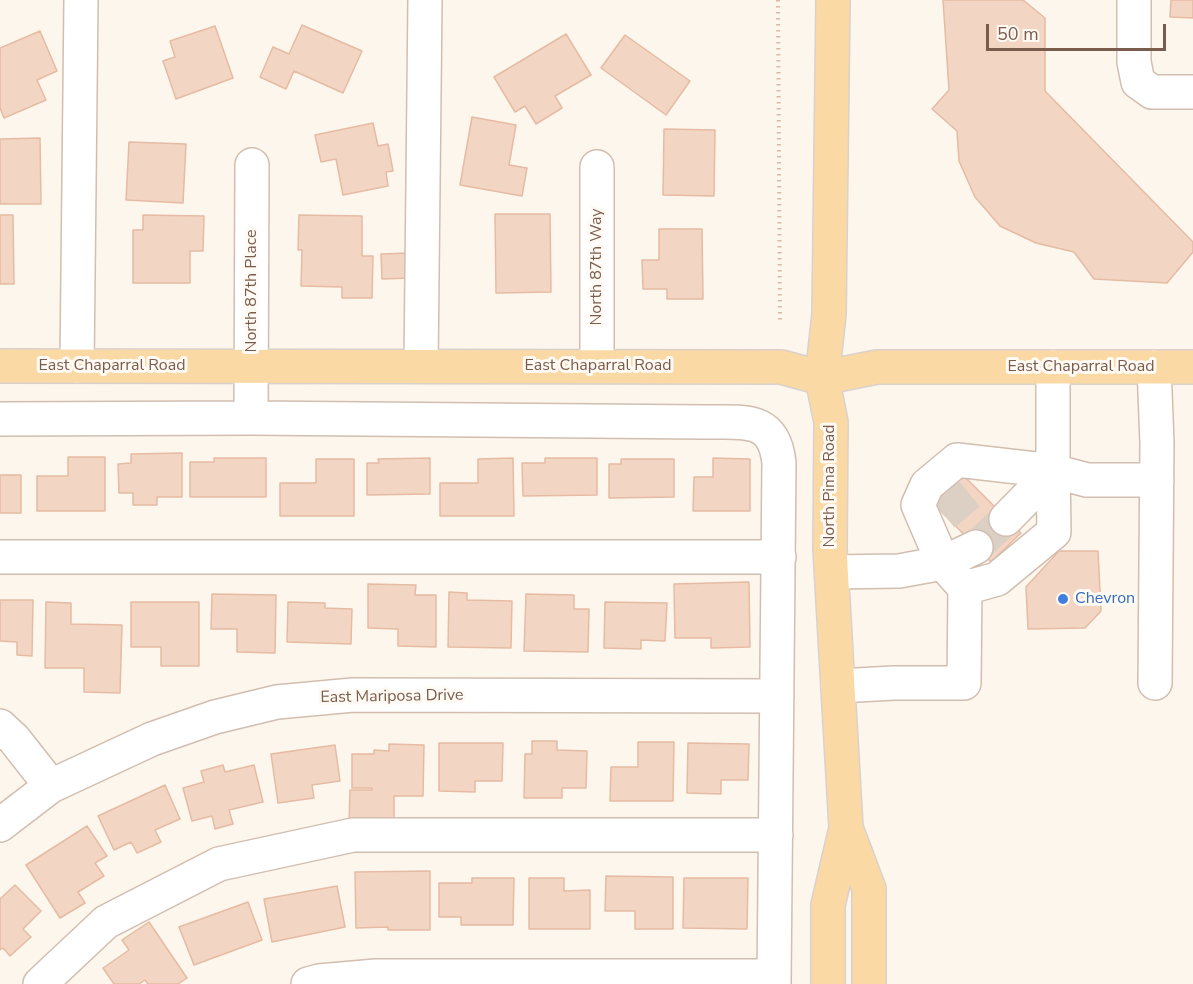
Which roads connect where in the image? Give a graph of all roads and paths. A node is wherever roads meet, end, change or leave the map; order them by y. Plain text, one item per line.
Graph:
1 (81, 0) edge
2 (425, 0) edge
3 (778, 0) edge
4 (832, 0) edge
5 (1134, 0) edge
6 (1193, 92) edge
7 (252, 165) dead end
8 (597, 167) dead end
9 (780, 321) dead end
10 (0, 366) edge
11 (77, 366) junction
12 (252, 366) junction
13 (422, 366) junction
14 (597, 366) junction
15 (1053, 367) junction
16 (1154, 367) junction
17 (1193, 367) edge
18 (822, 378) junction
19 (0, 418) edge
20 (251, 418) junction
21 (998, 465) junction
22 (1053, 471) junction
23 (1157, 480) junction
24 (976, 488) tunnel mouth
25 (1006, 519) tunnel mouth
26 (976, 547) tunnel mouth
27 (0, 557) edge
28 (779, 557) junction
29 (943, 563) junction
30 (832, 573) junction
31 (965, 588) junction
32 (1155, 683) dead end
33 (838, 686) junction
34 (777, 696) junction
35 (0, 726) edge
36 (51, 786) junction
37 (0, 825) edge
38 (846, 828) junction
39 (776, 835) junction
40 (774, 980) edge
41 (40, 984) edge
42 (308, 984) edge
43 (828, 984) edge
44 (869, 984) edge

1 - 11 street
2 - 13 street
3 - 9 path
4 - 18 main road, North Pima Road
5 - 6 street
7 - 12 street, North 87th Place
8 - 14 street, North 87th Way
10 - 11 main road, East Chaparral Road
11 - 12 main road, East Chaparral Road
12 - 13 main road, East Chaparral Road
12 - 20 street, North 87th Place
13 - 14 main road, East Chaparral Road
14 - 18 main road, East Chaparral Road
15 - 16 main road, East Chaparral Road
15 - 18 main road, East Chaparral Road
15 - 22 street
16 - 17 main road, East Chaparral Road
16 - 23 street
18 - 30 main road, North Pima Road
19 - 20 street
20 - 28 street
21 - 22 street
21 - 24 street
21 - 29 street
22 - 23 street
22 - 25 street
22 - 31 street
23 - 32 street
26 - 29 street
27 - 28 street
28 - 34 street
29 - 30 street
29 - 31 street
30 - 33 main road, North Pima Road
31 - 33 street
33 - 38 main road, North Pima Road
34 - 36 street, East Mariposa Drive
34 - 39 street
35 - 36 street
36 - 37 street, East Mariposa Drive
38 - 43 main road, North Pima Road
38 - 44 main road, North Pima Road
39 - 40 street
39 - 41 street
40 - 42 street

